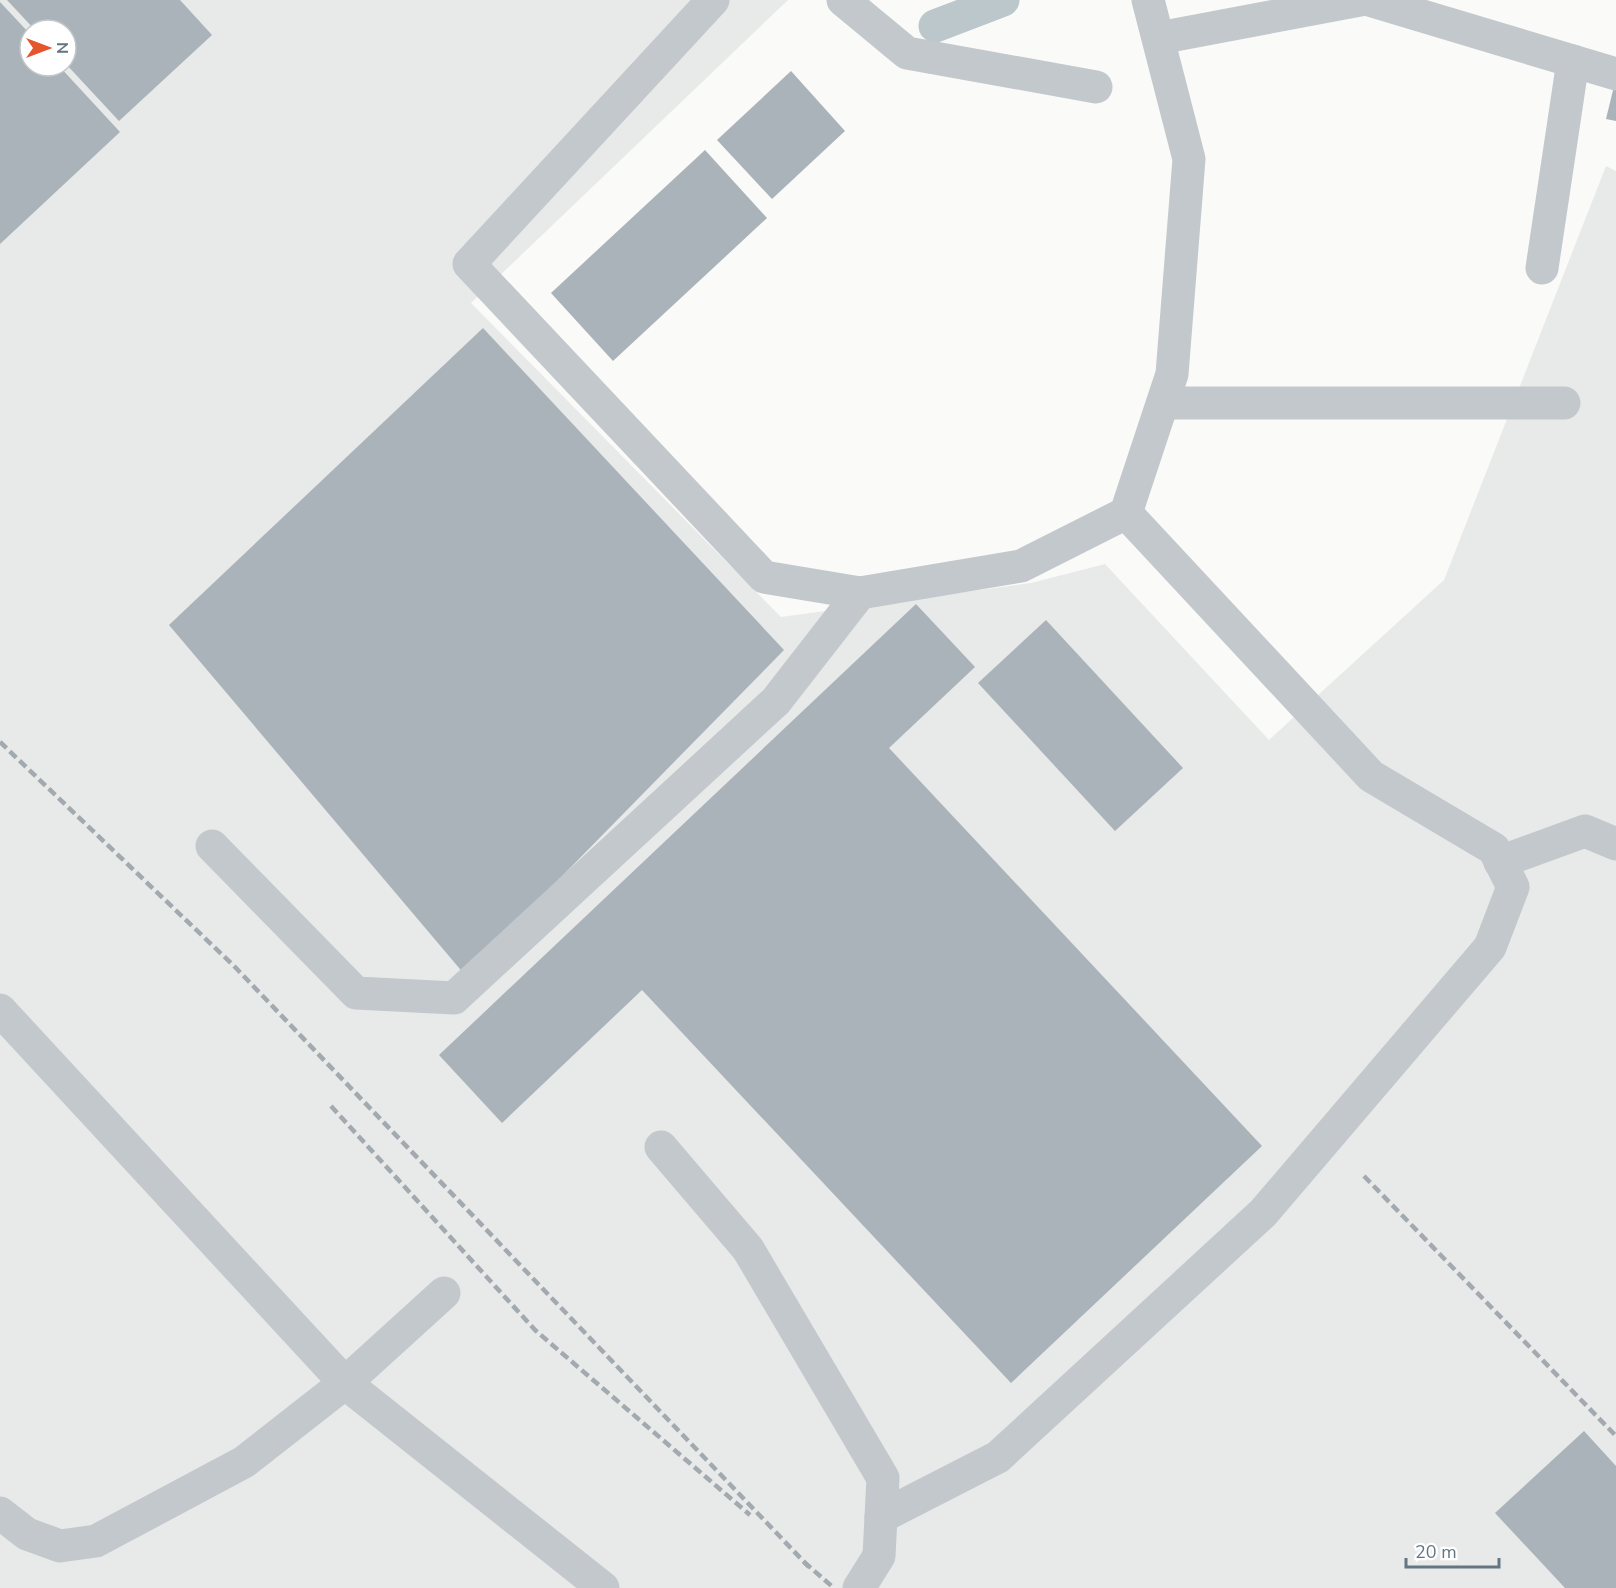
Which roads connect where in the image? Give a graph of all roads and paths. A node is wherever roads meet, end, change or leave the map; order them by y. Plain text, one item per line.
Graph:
1 (713, 0) edge
2 (843, 0) edge
3 (1148, 0) edge
4 (1360, 0) edge
5 (1369, 0) edge
6 (1159, 38) junction
7 (1573, 61) junction
8 (1616, 74) edge
9 (1096, 87) dead end
10 (1542, 268) dead end
11 (1564, 403) dead end
12 (1163, 404) junction
13 (1126, 513) junction
14 (860, 593) junction
15 (1616, 844) edge
16 (212, 846) dead end
17 (1500, 862) junction
18 (0, 1010) edge
19 (661, 1148) dead end
20 (444, 1293) dead end
21 (345, 1383) junction
22 (0, 1513) edge
23 (881, 1517) junction
24 (603, 1588) edge
25 (859, 1588) edge

1 - 14 lane
2 - 9 lane
3 - 6 lane
4 - 6 lane
5 - 7 lane
6 - 12 lane
7 - 8 lane
7 - 10 lane
11 - 12 lane
12 - 13 lane
13 - 14 lane
13 - 17 lane
14 - 16 lane
15 - 17 lane
17 - 23 lane
18 - 21 lane
19 - 23 lane
20 - 21 lane
21 - 22 lane
21 - 24 lane
23 - 25 lane

